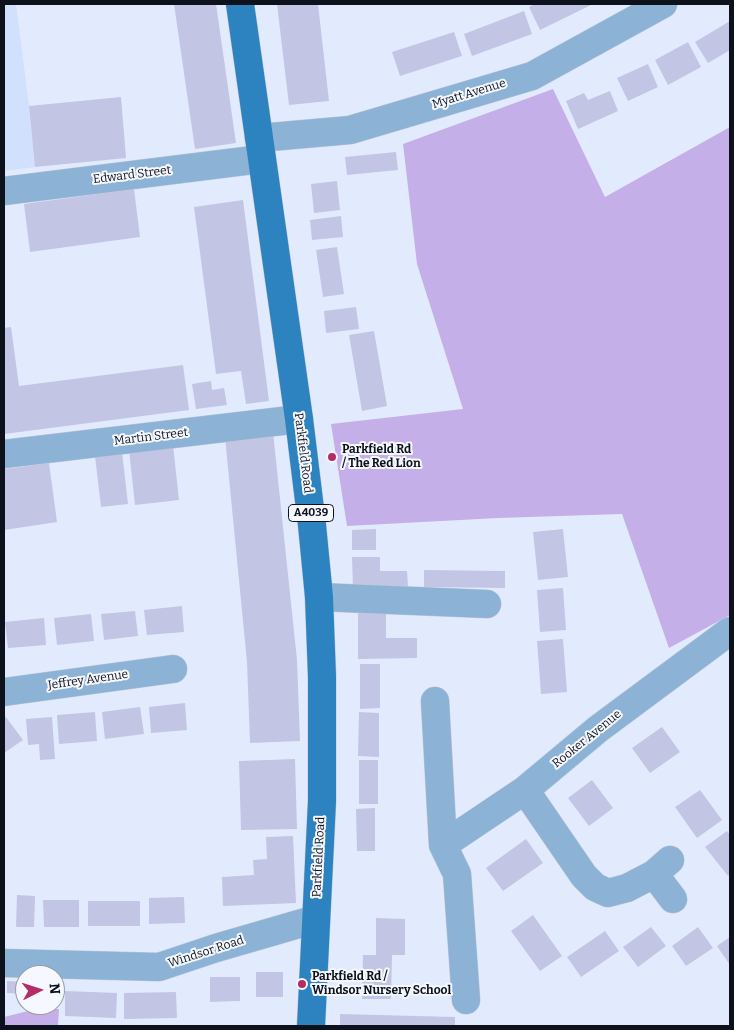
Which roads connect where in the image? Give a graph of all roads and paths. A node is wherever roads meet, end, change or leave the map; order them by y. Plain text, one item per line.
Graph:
1 (240, 4) edge
2 (663, 4) edge
3 (260, 148) junction
4 (4, 190) edge
5 (299, 419) junction
6 (4, 454) edge
7 (319, 597) junction
8 (487, 604) dead end
9 (730, 631) edge
10 (173, 669) dead end
11 (4, 692) edge
12 (435, 701) dead end
13 (525, 790) junction
14 (443, 845) junction
15 (673, 899) dead end
16 (316, 919) junction
17 (4, 963) edge
18 (466, 1000) dead end
19 (311, 1026) edge

1 - 3 main road, Parkfield Road / A4039
2 - 3 street, Myatt Avenue
3 - 4 street, Edward Street
3 - 5 main road, Parkfield Road / A4039
5 - 6 street, Martin Street
5 - 7 main road, Parkfield Road / A4039
7 - 8 street
7 - 16 main road, Parkfield Road / A4039
9 - 13 street, Rooker Avenue
10 - 11 street, Jeffrey Avenue
12 - 14 street
13 - 14 street, Rooker Avenue
13 - 15 street
14 - 18 street
16 - 17 street, Windsor Road
16 - 19 main road, Parkfield Road / A4039

